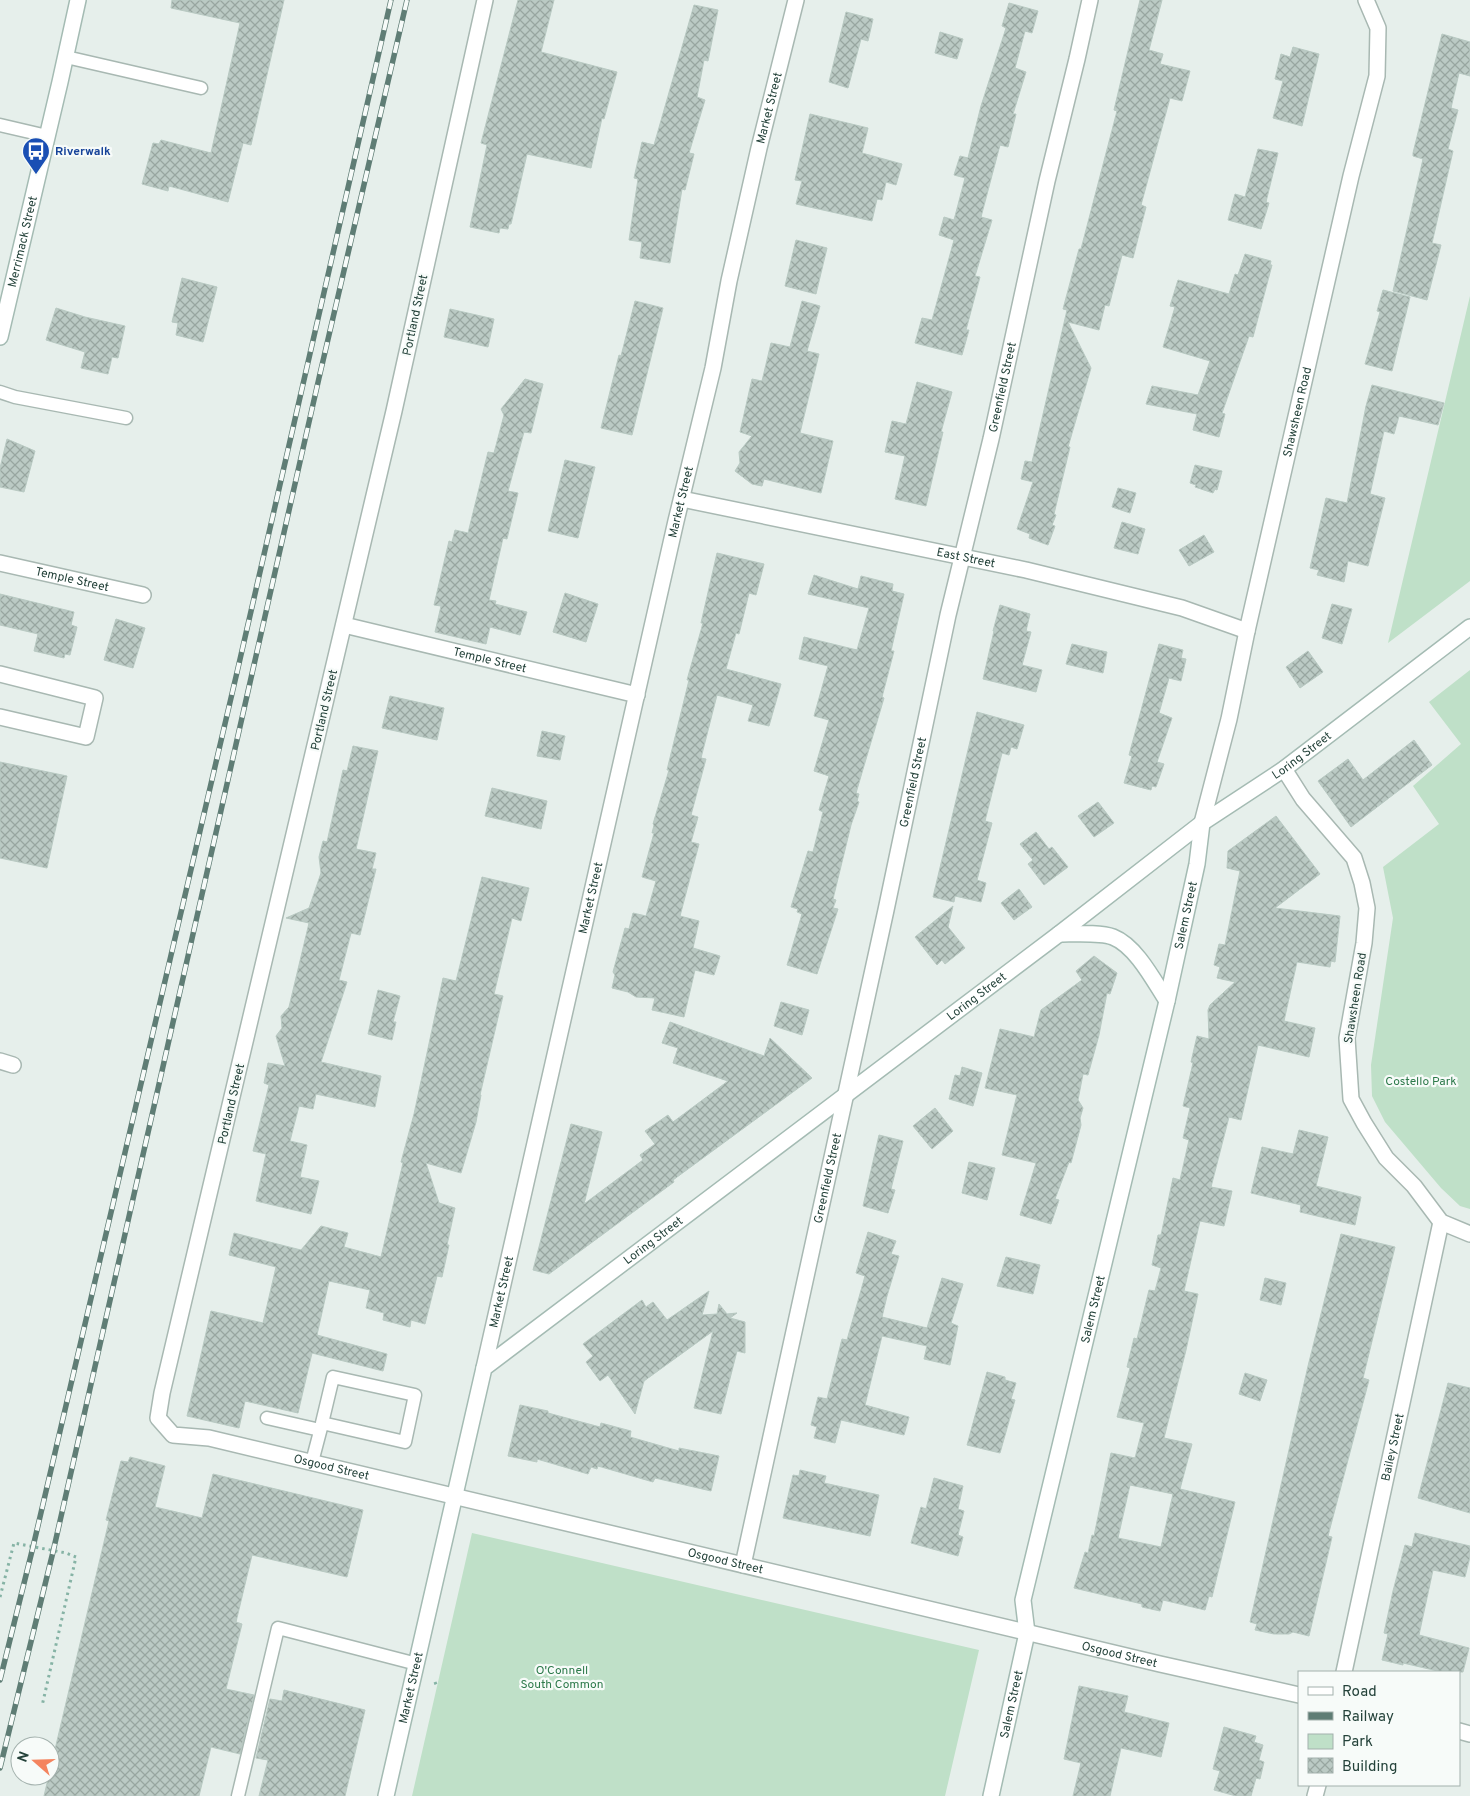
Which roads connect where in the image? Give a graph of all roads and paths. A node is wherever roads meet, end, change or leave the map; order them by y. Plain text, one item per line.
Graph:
1 (78, 0) edge
2 (485, 0) edge
3 (796, 0) edge
4 (1090, 0) edge
5 (1366, 0) edge
6 (66, 57) junction
7 (201, 88) dead end
8 (0, 125) edge
9 (47, 136) junction
10 (4, 305) edge
11 (0, 337) edge
12 (0, 392) edge
13 (126, 418) dead end
14 (682, 499) junction
15 (962, 557) junction
16 (0, 563) edge
17 (143, 595) dead end
18 (344, 626) junction
19 (1470, 627) edge
20 (1247, 631) junction
21 (0, 674) edge
22 (637, 695) junction
23 (0, 717) edge
24 (1284, 769) junction
25 (1202, 823) junction
26 (1059, 934) junction
27 (1167, 1001) junction
28 (846, 1095) junction
29 (1441, 1222) junction
30 (1470, 1234) edge
31 (484, 1368) junction
32 (158, 1418) joint
33 (267, 1418) dead end
34 (321, 1427) junction
35 (312, 1462) junction
36 (455, 1496) junction
37 (743, 1565) junction
38 (0, 1597) edge
39 (1027, 1633) junction
40 (416, 1664) junction
41 (1344, 1671) edge
42 (435, 1682) dead end
43 (437, 1687) dead end
44 (1298, 1695) edge
45 (42, 1706) dead end
46 (238, 1796) edge
47 (386, 1796) edge
48 (991, 1796) edge

1 - 6 street, Merrimack Street
2 - 18 street, Portland Street
3 - 14 street, Market Street
4 - 15 street, Greenfield Street
5 - 20 street, Shawsheen Road
6 - 7 lane
6 - 9 street, Merrimack Street
8 - 9 lane
9 - 10 street, Merrimack Street
10 - 11 street, Merrimack Street
12 - 13 lane
14 - 15 street, East Street
14 - 22 street, Market Street
15 - 20 street, East Street
15 - 28 street, Greenfield Street
16 - 17 street, Temple Street
18 - 22 street, Temple Street
18 - 32 street, Portland Street
19 - 24 street, Loring Street
20 - 25 street, Shawsheen Road
21 - 23 street
22 - 31 street, Market Street
24 - 25 street, Loring Street
24 - 29 street, Shawsheen Road
25 - 26 street, Loring Street
25 - 27 street, Salem Street
26 - 27 street
26 - 28 street, Loring Street
27 - 39 street, Salem Street
28 - 31 street, Loring Street
28 - 37 street, Greenfield Street
29 - 30 street
29 - 41 street, Bailey Street
31 - 36 street, Market Street
32 - 35 street, Osgood Street
33 - 34 lane
34 - 34 lane
34 - 35 lane
35 - 36 street, Osgood Street
36 - 37 street, Osgood Street
36 - 40 street, Market Street
37 - 39 street, Osgood Street
38 - 45 path
39 - 44 street, Osgood Street
39 - 48 street, Salem Street
40 - 46 lane
40 - 47 street, Market Street
42 - 43 path

